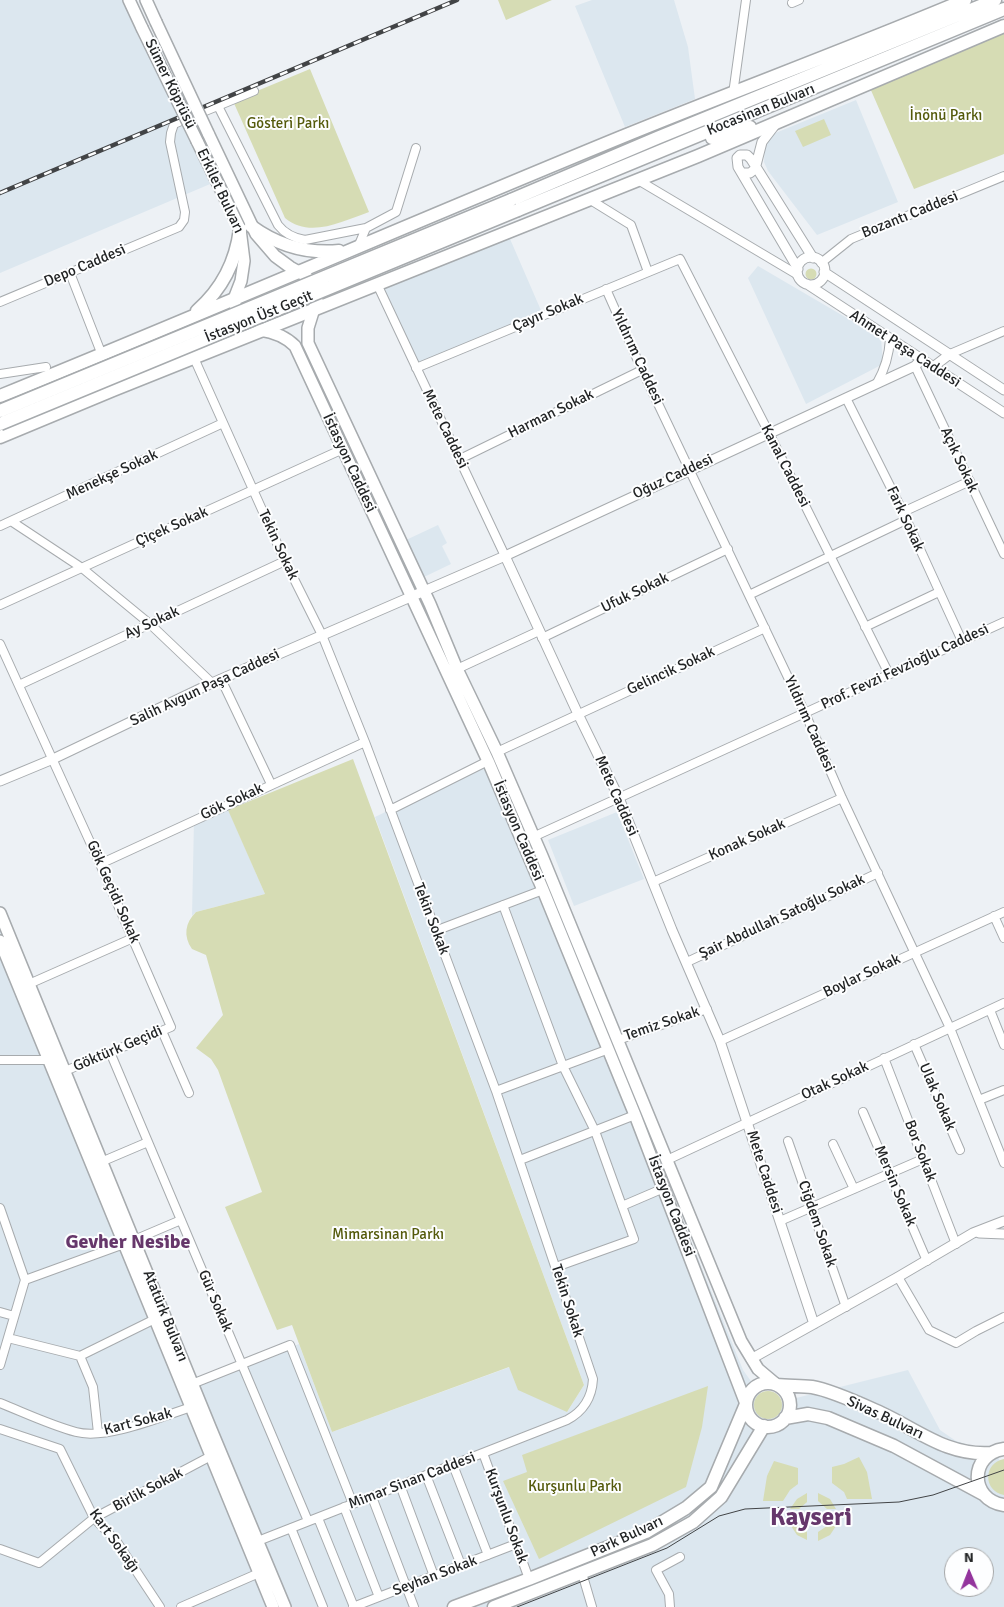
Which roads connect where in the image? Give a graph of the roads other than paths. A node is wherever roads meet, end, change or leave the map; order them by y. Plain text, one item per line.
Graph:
1 (129, 0) edge
2 (146, 0) edge
3 (746, 0) edge
4 (965, 0) edge
5 (995, 0) edge
6 (947, 4) edge
7 (1004, 9) edge
8 (1004, 26) edge
9 (787, 71) junction
10 (254, 91) dead end
11 (733, 94) junction
12 (218, 106) junction
13 (798, 114) junction
14 (777, 123) junction
15 (672, 132) junction
16 (208, 133) joint
17 (197, 141) joint
18 (416, 148) dead end
19 (658, 152) junction
20 (756, 167) junction
21 (742, 174) junction
22 (1004, 176) edge
23 (638, 180) junction
24 (589, 199) junction
25 (514, 205) junction
26 (245, 228) junction
27 (366, 228) junction
28 (358, 247) junction
29 (813, 258) junction
30 (680, 259) joint
31 (823, 267) junction
32 (298, 271) junction
33 (648, 272) junction
34 (798, 272) junction
35 (70, 273) junction
36 (377, 284) junction
37 (807, 284) junction
38 (606, 289) junction
39 (234, 299) junction
40 (0, 302) edge
41 (314, 310) junction
42 (178, 323) junction
43 (263, 330) junction
44 (1004, 331) edge
45 (890, 340) junction
46 (950, 354) junction
47 (102, 355) junction
48 (194, 358) junction
49 (918, 363) junction
50 (46, 367) dead end
51 (933, 367) junction
52 (416, 368) junction
53 (642, 370) junction
54 (0, 374) edge
55 (877, 383) junction
56 (1004, 390) edge
57 (0, 396) edge
58 (846, 398) junction
59 (0, 411) edge
60 (1004, 413) edge
61 (223, 423) junction
62 (0, 424) edge
63 (769, 434) junction
64 (0, 437) edge
65 (343, 449) junction
66 (460, 458) junction
67 (690, 469) junction
68 (970, 481) junction
69 (252, 490) junction
70 (903, 512) junction
71 (906, 520) junction
72 (11, 522) junction
73 (0, 526) edge
74 (728, 549) junction
75 (1004, 554) edge
76 (505, 556) junction
77 (830, 556) junction
78 (285, 561) junction
79 (82, 568) junction
80 (423, 591) junction
81 (939, 592) junction
82 (750, 595) junction
83 (410, 596) junction
84 (0, 605) edge
85 (1004, 622) edge
86 (150, 624) junction
87 (865, 627) junction
88 (765, 628) junction
89 (541, 634) junction
90 (322, 635) junction
91 (962, 641) junction
92 (0, 644) edge
93 (458, 670) junction
94 (889, 674) junction
95 (217, 681) junction
96 (19, 685) junction
97 (805, 713) junction
98 (578, 714) junction
99 (365, 742) junction
100 (497, 752) junction
101 (52, 758) junction
102 (488, 761) junction
103 (0, 781) edge
104 (271, 784) junction
105 (619, 798) junction
106 (842, 798) junction
107 (390, 810) junction
108 (533, 837) junction
109 (100, 864) junction
110 (878, 873) junction
111 (653, 882) junction
112 (543, 890) junction
113 (503, 906) junction
114 (1004, 912) edge
115 (0, 914) edge
116 (994, 916) junction
117 (435, 931) junction
118 (133, 938) junction
119 (1004, 938) edge
120 (0, 941) edge
121 (915, 952) junction
122 (686, 962) junction
123 (29, 984) junction
124 (1004, 1003) edge
125 (707, 1009) junction
126 (990, 1010) junction
127 (171, 1027) joint
128 (950, 1028) junction
129 (162, 1030) junction
130 (618, 1040) junction
131 (720, 1041) junction
132 (914, 1044) junction
133 (1004, 1045) edge
134 (609, 1049) junction
135 (110, 1052) junction
136 (884, 1058) junction
137 (0, 1060) edge
138 (48, 1060) junction
139 (564, 1066) junction
140 (65, 1071) junction
141 (1004, 1090) edge
142 (496, 1091) junction
143 (189, 1093) dead end
144 (979, 1100) junction
145 (862, 1112) dead end
146 (635, 1115) junction
147 (748, 1122) junction
148 (594, 1131) junction
149 (1004, 1139) edge
150 (788, 1141) dead end
151 (148, 1142) junction
152 (996, 1143) junction
153 (833, 1144) dead end
154 (960, 1150) dead end
155 (923, 1159) junction
156 (520, 1160) junction
157 (667, 1160) junction
158 (101, 1162) junction
159 (1004, 1163) edge
160 (889, 1174) junction
161 (664, 1188) junction
162 (854, 1189) junction
163 (622, 1206) junction
164 (811, 1208) junction
165 (0, 1209) edge
166 (181, 1220) junction
167 (780, 1221) junction
168 (1004, 1221) edge
169 (973, 1233) junction
170 (1004, 1234) edge
171 (129, 1242) junction
172 (956, 1244) junction
173 (927, 1260) junction
174 (556, 1267) junction
175 (898, 1277) junction
176 (26, 1280) junction
177 (846, 1307) junction
178 (0, 1312) edge
179 (14, 1316) junction
180 (155, 1318) junction
181 (1004, 1318) edge
182 (814, 1324) junction
183 (8, 1338) junction
184 (80, 1356) junction
185 (751, 1359) junction
186 (242, 1364) junction
187 (0, 1365) edge
188 (192, 1384) junction
189 (777, 1386) junction
190 (0, 1403) edge
191 (746, 1404) junction
192 (191, 1407) junction
193 (784, 1418) junction
194 (567, 1420) joint
195 (764, 1426) junction
196 (0, 1429) edge
197 (98, 1433) junction
198 (1004, 1449) edge
199 (483, 1453) junction
200 (991, 1453) junction
201 (211, 1456) junction
202 (453, 1465) junction
203 (426, 1475) junction
204 (400, 1485) junction
205 (983, 1494) junction
206 (372, 1497) junction
207 (353, 1504) junction
208 (344, 1507) junction
209 (1002, 1507) edge
210 (94, 1518) junction
211 (318, 1518) junction
212 (308, 1521) junction
213 (291, 1528) junction
214 (258, 1541) junction
215 (516, 1544) junction
216 (0, 1549) edge
217 (488, 1555) junction
218 (680, 1557) dead end
219 (461, 1566) junction
220 (260, 1573) junction
221 (582, 1573) junction
222 (434, 1576) junction
223 (529, 1579) junction
224 (406, 1586) junction
225 (379, 1597) junction
226 (160, 1607) edge
227 (180, 1607) edge
228 (273, 1607) edge
229 (285, 1607) edge
230 (322, 1607) edge
231 (353, 1607) edge
232 (414, 1607) edge
233 (454, 1607) edge
234 (494, 1607) edge
235 (592, 1607) edge
236 (670, 1607) edge

1 - 17 main road, Sümer Köprüsü, bridge
2 - 16 main road, Sümer Köprüsü, bridge
3 - 11 street
4 - 6 highway
5 - 15 highway, Kocasinan Bulvarı
6 - 9 highway
7 - 19 highway, Kocasinan Bulvarı
8 - 13 highway
9 - 11 highway
9 - 15 highway
10 - 12 street
11 - 28 highway
12 - 27 street
12 - 35 street, Depo Caddesi
13 - 14 highway
13 - 19 highway
14 - 20 street
14 - 23 highway
15 - 25 highway, Kocasinan Bulvarı
16 - 26 main road, Erkilet Bulvarı
17 - 26 main road, Erkilet Bulvarı
18 - 27 street
19 - 25 highway, Kocasinan Bulvarı
20 - 21 street
20 - 21 street
20 - 29 street
21 - 34 street
22 - 31 street, Bozantı Caddesi
23 - 24 highway
23 - 34 street
24 - 33 street
24 - 36 highway
25 - 59 highway, İstasyon Üst Geçit, bridge
25 - 62 highway, İstasyon Üst Geçit, bridge
26 - 28 highway
26 - 32 main road, Erkilet Bulvarı
26 - 39 main road, Erkilet Bulvarı
26 - 42 highway
27 - 28 street
28 - 32 highway
29 - 31 street
29 - 34 street
30 - 33 street, Çayır Sokak
30 - 63 street, Kanal Caddesi
31 - 37 street
31 - 46 street, Ahmet Paşa Caddesi
32 - 39 highway
32 - 41 main road, İstasyon Caddesi
33 - 38 street, Çayır Sokak
34 - 37 street
35 - 40 street, Depo Caddesi
35 - 47 street
36 - 41 highway
36 - 52 street, Mete Caddesi
37 - 45 street, Ahmet Paşa Caddesi
38 - 52 street, Çayır Sokak
38 - 53 street, Yıldırım Caddesi
39 - 42 highway
39 - 43 main road, İstasyon Caddesi
41 - 43 highway
41 - 80 main road, İstasyon Caddesi
42 - 47 highway
43 - 48 highway
43 - 65 main road, İstasyon Caddesi
44 - 46 street
45 - 49 street, Ahmet Paşa Caddesi
45 - 55 street
46 - 51 street
46 - 56 street, Ahmet Paşa Caddesi
47 - 57 highway
48 - 61 street, Tekin Sokak
48 - 64 highway
49 - 51 street, Ahmet Paşa Caddesi
49 - 55 street, Oğuz Caddesi
49 - 68 street, Açık Sokak
50 - 54 street
51 - 60 street, Ahmet Paşa Caddesi
52 - 66 street, Mete Caddesi
53 - 66 street, Harman Sokak
53 - 67 street, Yıldırım Caddesi
55 - 58 street, Oğuz Caddesi
58 - 63 street, Oğuz Caddesi
58 - 70 street, Fark Sokak
61 - 69 street, Tekin Sokak
61 - 72 street, Menekşe Sokak
63 - 67 street, Oğuz Caddesi
63 - 77 street, Kanal Caddesi
65 - 69 street, Çiçek Sokak
65 - 83 main road, İstasyon Caddesi
66 - 76 street, Mete Caddesi
67 - 74 street, Yıldırım Caddesi
67 - 76 street, Oğuz Caddesi
68 - 70 street
68 - 75 street, Açık Sokak
69 - 78 street, Tekin Sokak
69 - 79 street, Çiçek Sokak
70 - 71 street, Fark Sokak
71 - 77 street
71 - 81 street, Fark Sokak
72 - 73 street, Menekşe Sokak
72 - 79 street
74 - 82 street, Yıldırım Caddesi
74 - 89 street, Ufuk Sokak
76 - 80 street, Oğuz Caddesi
76 - 89 street, Mete Caddesi
77 - 82 street
77 - 87 street, Kanal Caddesi
78 - 86 street, Ay Sokak
78 - 90 street, Tekin Sokak
79 - 84 street, Çiçek Sokak
79 - 86 street
80 - 83 street, Oğuz Caddesi
80 - 93 main road, İstasyon Caddesi
81 - 87 street
81 - 91 street, Fark Sokak
82 - 88 street, Yıldırım Caddesi
83 - 90 street, Salih Avgun Paşa Caddesi
83 - 102 main road, İstasyon Caddesi
85 - 91 street, Prof. Fevzi Fevzioğlu Caddesi
86 - 95 street
86 - 96 street, Ay Sokak
87 - 94 street, Kanal Caddesi
88 - 97 street, Yıldırım Caddesi
88 - 98 street, Gelincik Sokak
89 - 93 street, Ufuk Sokak
89 - 98 street, Mete Caddesi
90 - 95 street, Salih Avgun Paşa Caddesi
90 - 99 street, Tekin Sokak
91 - 94 street, Prof. Fevzi Fevzioğlu Caddesi
92 - 96 street, Gök Geçidi Sokak
93 - 100 main road, İstasyon Caddesi
94 - 97 street, Prof. Fevzi Fevzioğlu Caddesi
95 - 101 street, Salih Avgun Paşa Caddesi
95 - 104 street
96 - 101 street, Gök Geçidi Sokak
97 - 105 street, Prof. Fevzi Fevzioğlu Caddesi
97 - 106 street, Yıldırım Caddesi
98 - 100 street, Gelincik Sokak
98 - 105 street, Mete Caddesi
99 - 104 street, Gök Sokak
99 - 107 street, Tekin Sokak
100 - 108 main road, İstasyon Caddesi
101 - 103 street, Salih Avgun Paşa Caddesi
101 - 109 street, Gök Geçidi Sokak
102 - 107 street
102 - 112 main road, İstasyon Caddesi
104 - 109 street, Gök Sokak
105 - 108 street, Prof. Fevzi Fevzioğlu Caddesi
105 - 111 street, Mete Caddesi
106 - 110 street, Yıldırım Caddesi
106 - 111 street, Konak Sokak
107 - 117 street, Tekin Sokak
108 - 130 main road, İstasyon Caddesi
109 - 118 street, Gök Geçidi Sokak
110 - 121 street, Yıldırım Caddesi
110 - 122 street, Şair Abdullah Satoğlu Sokak
111 - 122 street, Mete Caddesi
112 - 113 street
112 - 134 main road, İstasyon Caddesi
113 - 117 street
113 - 139 street
114 - 116 street, Boylar Sokak
115 - 123 main road, Atatürk Bulvarı
116 - 119 street
116 - 121 street, Boylar Sokak
117 - 142 street, Tekin Sokak
118 - 123 street
118 - 127 street, Gök Geçidi Sokak
120 - 138 main road, Atatürk Bulvarı
121 - 128 street, Yıldırım Caddesi
121 - 131 street, Boylar Sokak
122 - 125 street, Mete Caddesi
123 - 140 main road, Atatürk Bulvarı
124 - 126 street, Otak Sokak
125 - 130 street, Temiz Sokak
125 - 131 street, Mete Caddesi
126 - 128 street, Otak Sokak
126 - 133 street
127 - 129 street, Göktürk Geçidi
128 - 132 street, Otak Sokak
128 - 144 street, Yıldırım Caddesi
129 - 135 street, Göktürk Geçidi
129 - 143 street
130 - 157 main road, İstasyon Caddesi
131 - 147 street, Mete Caddesi
132 - 136 street, Otak Sokak
132 - 154 street, Ulak Sokak
134 - 139 street
134 - 146 main road, İstasyon Caddesi
135 - 140 street, Göktürk Geçidi
135 - 151 street, Gür Sokak
136 - 147 street, Otak Sokak
136 - 155 street, Bor Sokak
137 - 138 street
138 - 171 main road, Atatürk Bulvarı
139 - 142 street
139 - 148 street
140 - 158 main road, Atatürk Bulvarı
141 - 144 street
142 - 156 street, Tekin Sokak
144 - 152 street, Yıldırım Caddesi
145 - 160 street, Mersin Sokak
146 - 148 street
146 - 161 main road, İstasyon Caddesi
147 - 157 street, Otak Sokak
147 - 167 street, Mete Caddesi
148 - 156 street
148 - 163 street
149 - 152 street
150 - 164 street, Ciğdem Sokak
151 - 158 street
151 - 166 street, Gür Sokak
152 - 159 street, Yıldırım Caddesi
153 - 162 street
155 - 160 street
155 - 172 street, Bor Sokak
156 - 174 street, Tekin Sokak
157 - 185 main road, İstasyon Caddesi
158 - 171 main road, Atatürk Bulvarı
160 - 162 street
160 - 173 street, Mersin Sokak
161 - 163 street
161 - 191 main road, İstasyon Caddesi
162 - 164 street
163 - 174 street
164 - 167 street
164 - 177 street, Ciğdem Sokak
165 - 176 street
166 - 171 street
166 - 186 street, Gür Sokak
167 - 182 street, Mete Caddesi
168 - 169 street
169 - 170 street
169 - 172 street
171 - 176 street
171 - 180 main road, Atatürk Bulvarı
171 - 188 main road, Atatürk Bulvarı
172 - 173 street
173 - 175 street
174 - 194 street, Tekin Sokak
175 - 177 street
175 - 181 street
176 - 179 street
177 - 182 street
178 - 179 street
179 - 183 street
180 - 184 street
180 - 192 main road, Atatürk Bulvarı
182 - 185 street
183 - 184 street
183 - 187 street
184 - 197 street
185 - 189 main road, İstasyon Caddesi
186 - 188 street
186 - 207 street
186 - 212 street, Gür Sokak
188 - 214 main road, Atatürk Bulvarı
189 - 191 highway
189 - 193 highway
189 - 200 highway, Sivas Bulvarı
190 - 197 street, Kart Sokak
191 - 195 highway
191 - 223 highway, Park Bulvarı
192 - 197 street, Kart Sokak
192 - 201 main road, Atatürk Bulvarı
193 - 195 highway
193 - 205 highway, Sivas Bulvarı
194 - 199 street, Mimar Sinan Caddesi
195 - 221 highway, Park Bulvarı
196 - 210 street, Kart Sokağı
198 - 200 highway, Sivas Bulvarı
199 - 202 street, Mimar Sinan Caddesi
199 - 215 street, Kurşunlu Sokak
200 - 205 highway
201 - 210 street, Birlik Sokak
201 - 220 main road, Atatürk Bulvarı
202 - 203 street, Mimar Sinan Caddesi
202 - 217 street
203 - 204 street, Mimar Sinan Caddesi
203 - 219 street
204 - 206 street, Mimar Sinan Caddesi
204 - 222 street
205 - 209 highway, Sivas Bulvarı
206 - 207 street, Mimar Sinan Caddesi
206 - 224 street
207 - 208 street, Mimar Sinan Caddesi
208 - 211 street, Mimar Sinan Caddesi
208 - 225 street
210 - 216 street, Birlik Sokak
210 - 226 street, Kart Sokağı
211 - 212 street, Mimar Sinan Caddesi
211 - 231 street
212 - 213 street, Mimar Sinan Caddesi
213 - 214 street, Mimar Sinan Caddesi
213 - 230 street
214 - 229 main road, Atatürk Bulvarı
215 - 217 street, Seyhan Sokak
215 - 223 street, Kurşunlu Sokak
217 - 219 street, Seyhan Sokak
218 - 236 street
219 - 222 street, Seyhan Sokak
220 - 227 street
220 - 228 main road, Atatürk Bulvarı
221 - 234 highway, Park Bulvarı
221 - 235 street
222 - 224 street, Seyhan Sokak
223 - 233 highway, Park Bulvarı
224 - 225 street, Seyhan Sokak
224 - 232 street
225 - 231 street, Seyhan Sokak

